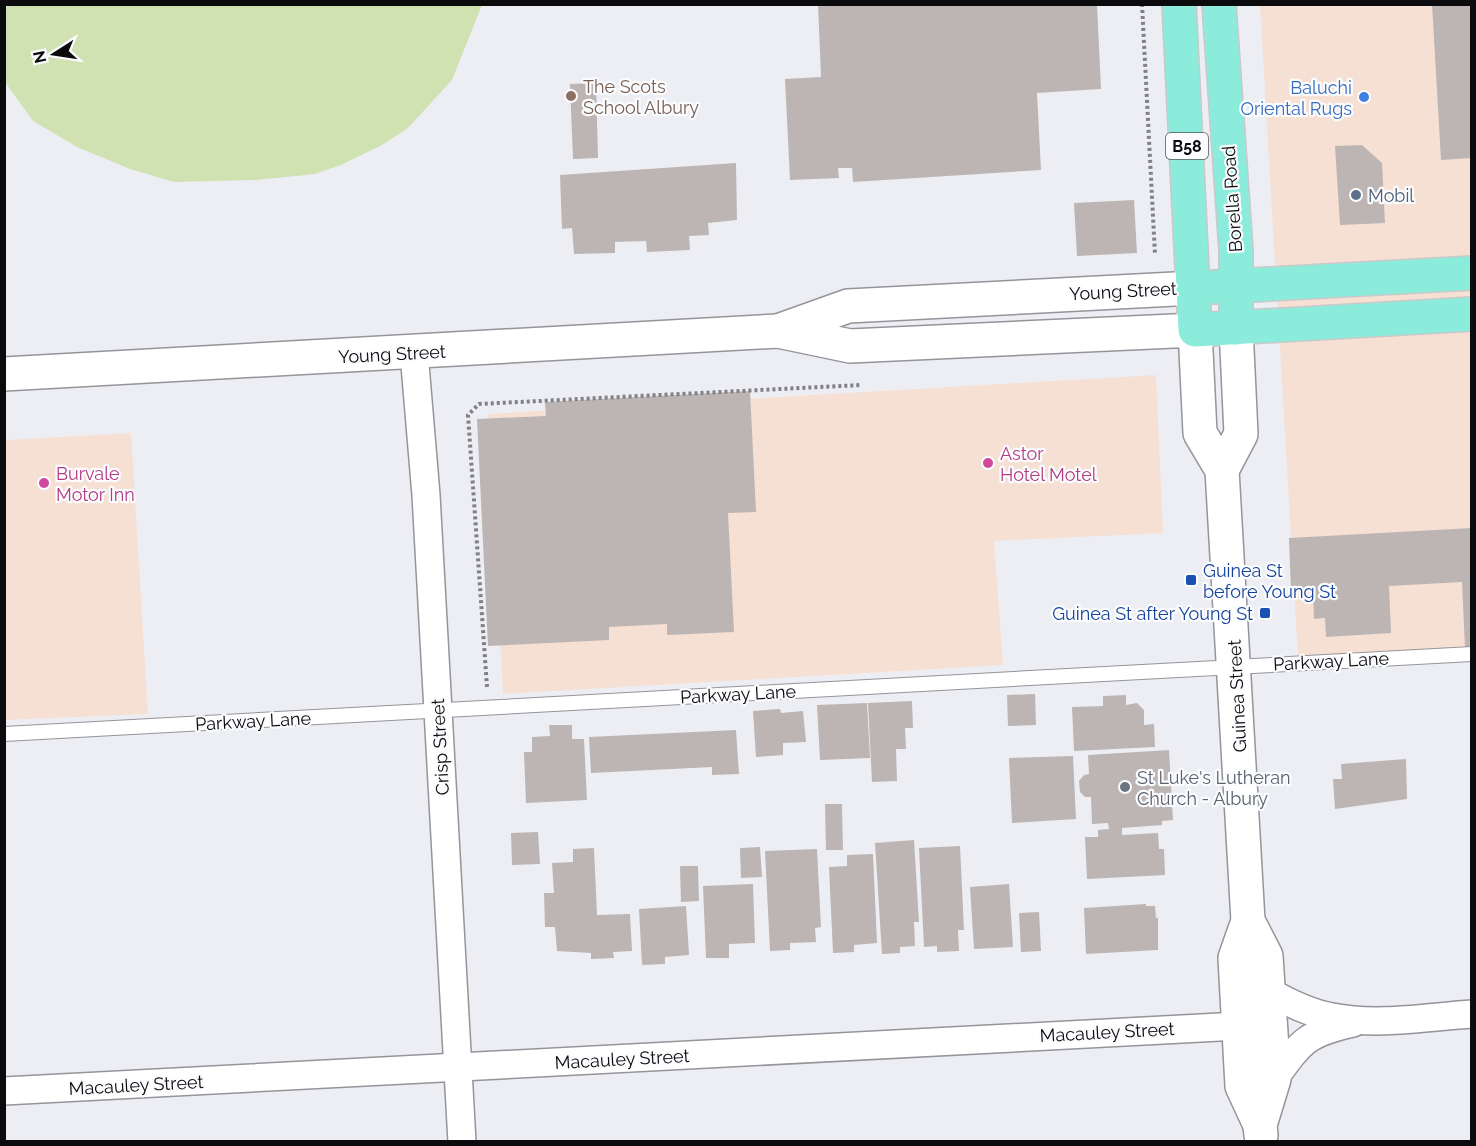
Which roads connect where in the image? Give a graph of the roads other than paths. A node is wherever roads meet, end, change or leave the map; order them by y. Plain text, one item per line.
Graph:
1 (1179, 4) edge
2 (1219, 4) edge
3 (1472, 273) edge
4 (1236, 286) junction
5 (1194, 288) junction
6 (1472, 314) edge
7 (1236, 328) junction
8 (1195, 330) junction
9 (778, 331) junction
10 (414, 353) junction
11 (4, 374) edge
12 (1222, 470) junction
13 (1472, 654) edge
14 (1236, 666) junction
15 (438, 712) junction
16 (4, 734) edge
17 (1248, 921) junction
18 (1268, 992) junction
19 (1472, 1014) edge
20 (1369, 1020) junction
21 (1239, 1026) junction
22 (459, 1068) junction
23 (1274, 1079) junction
24 (4, 1091) edge
25 (1261, 1133) edge
26 (462, 1142) edge

1 - 5 main road, B58
2 - 4 main road, Borella Road / B58
3 - 4 main road, Young Street
4 - 5 main road, Young Street
4 - 7 main road, B58
5 - 8 main road, B58
5 - 9 main road, Young Street
6 - 7 main road, Young Street
7 - 8 main road, Young Street
7 - 12 main road
8 - 9 main road, Young Street
8 - 12 main road, Guinea Street
9 - 10 main road, Young Street
10 - 11 main road, Young Street
10 - 15 street, Crisp Street
12 - 14 main road, Guinea Street
13 - 14 lane, Parkway Lane
14 - 15 lane, Parkway Lane
14 - 17 main road, Guinea Street
15 - 16 lane, Parkway Lane
15 - 22 street, Crisp Street
17 - 18 main road, Guinea Street
17 - 21 main road, Guinea Street
18 - 20 street
18 - 23 main road, Guinea Street
19 - 20 street
20 - 23 street
21 - 22 street, Macauley Street
21 - 25 main road, Guinea Street
22 - 24 street, Macauley Street
22 - 26 street, Crisp Street
23 - 25 main road, Guinea Street

